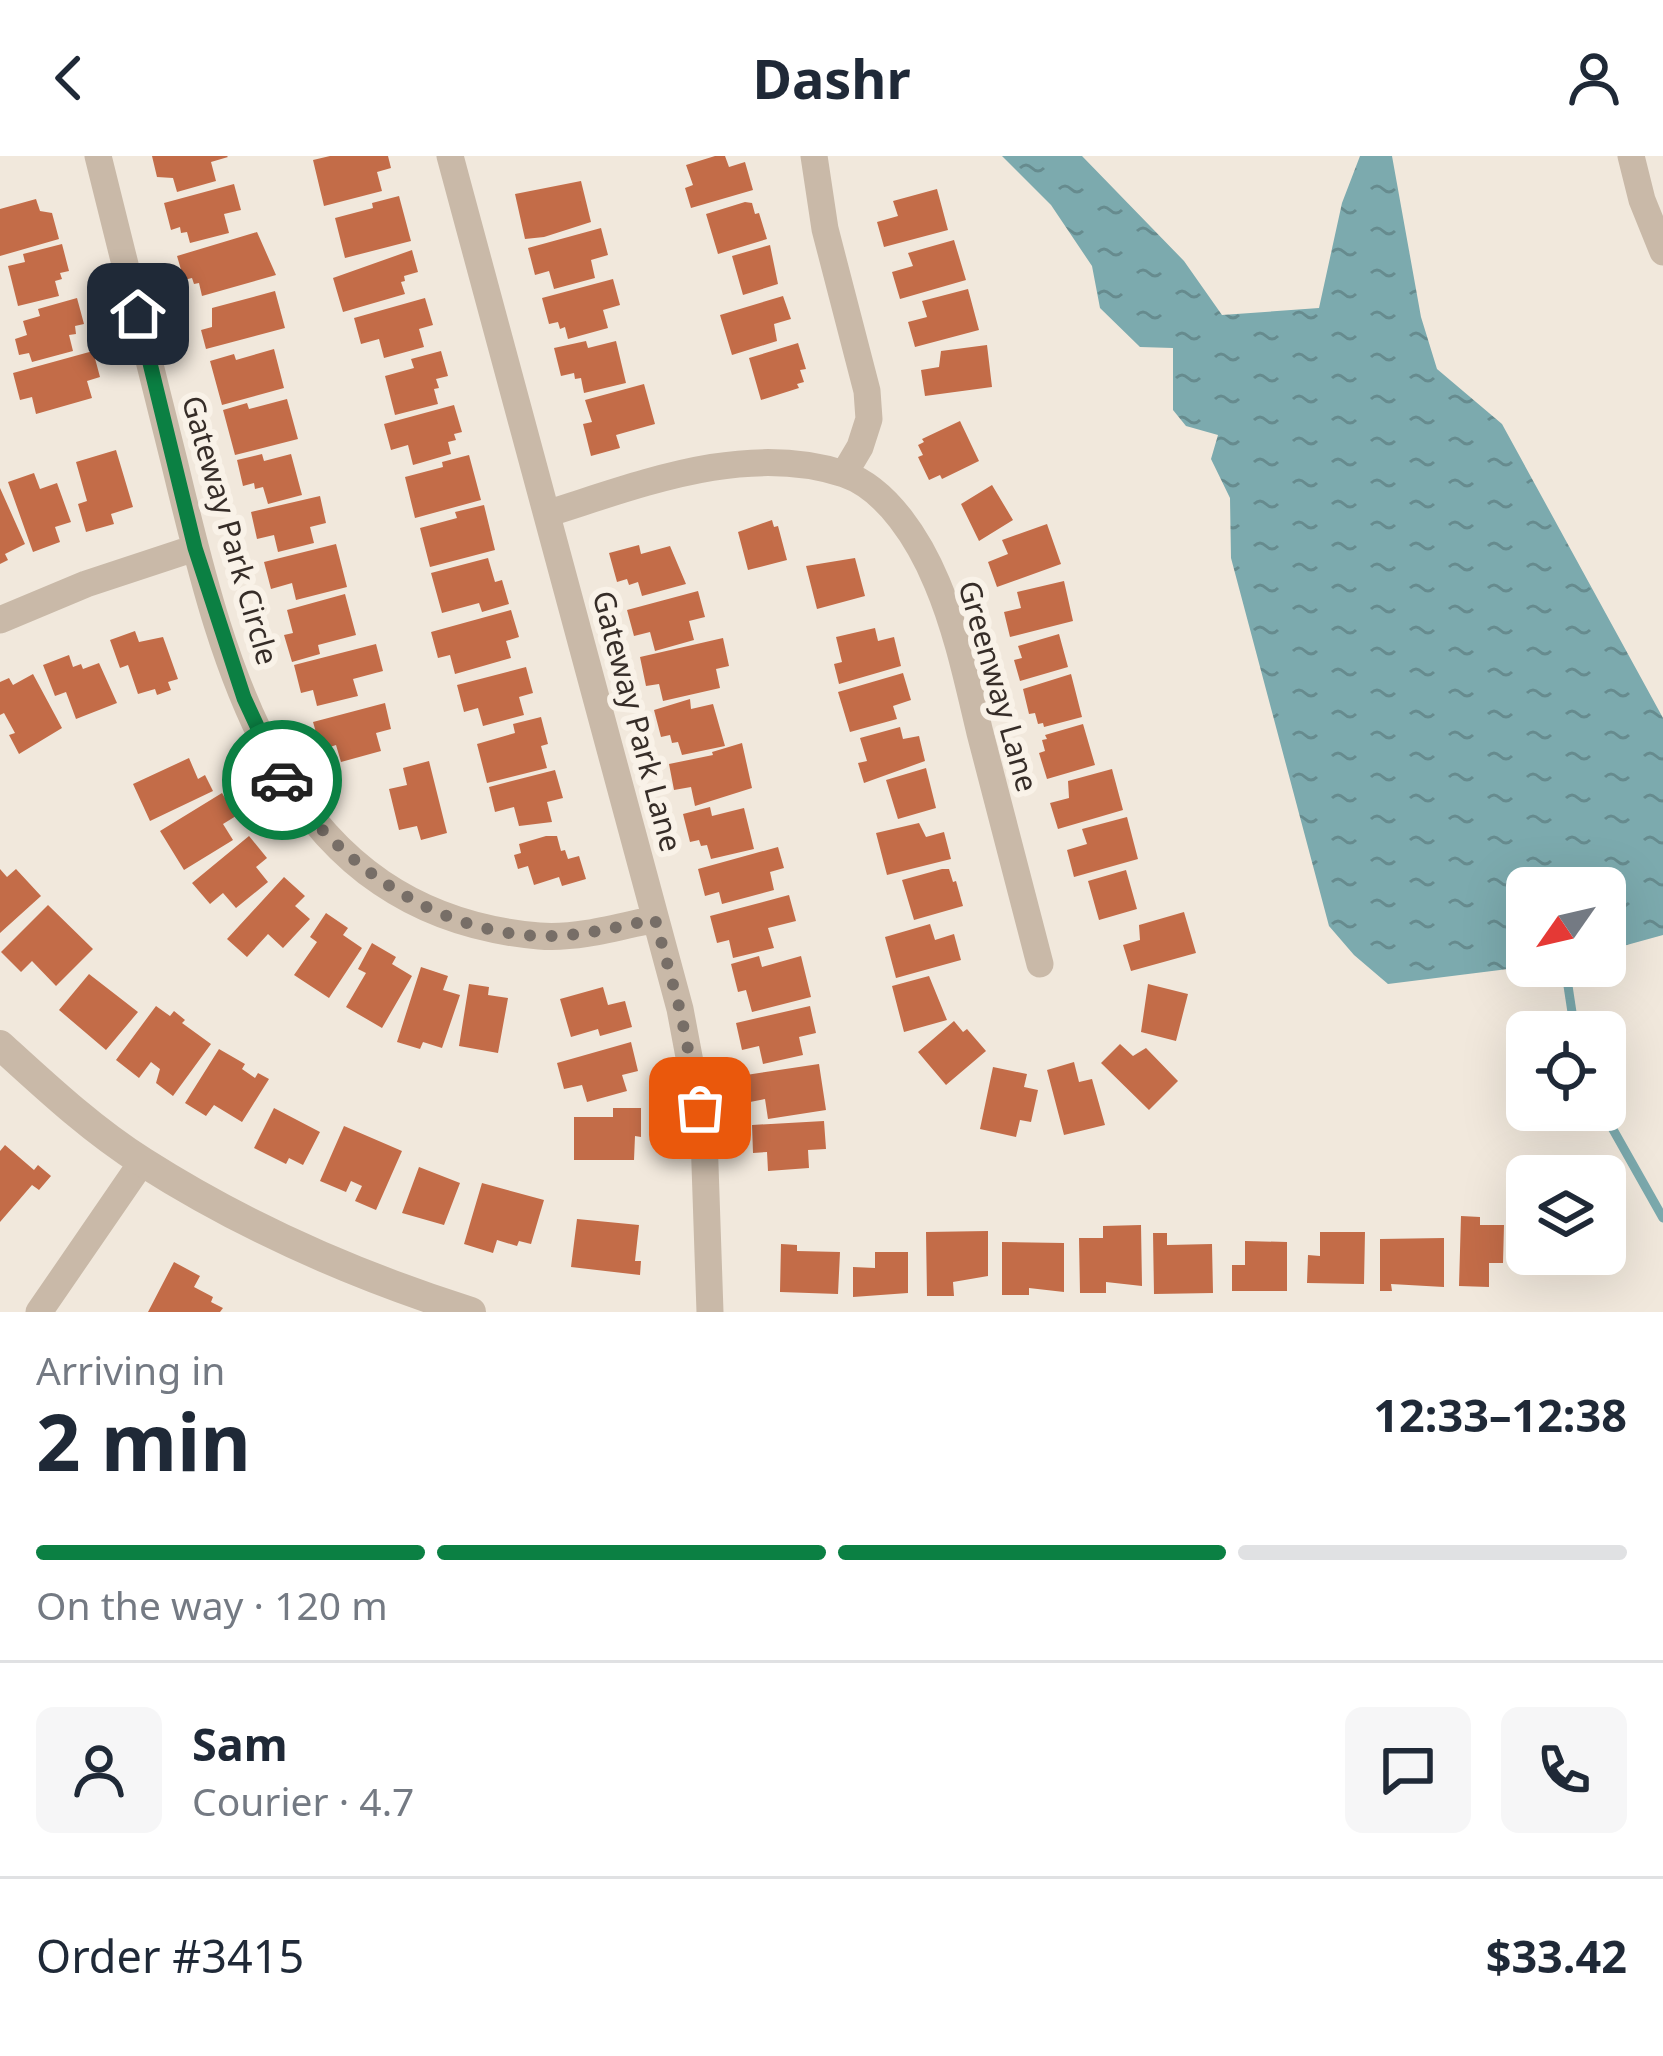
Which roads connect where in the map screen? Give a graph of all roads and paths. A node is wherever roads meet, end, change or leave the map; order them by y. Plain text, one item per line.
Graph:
1 (98, 156) edge
2 (450, 156) edge
3 (814, 156) edge
4 (1631, 156) edge
5 (1663, 252) edge
6 (844, 474) junction
7 (549, 513) junction
8 (195, 548) junction
9 (0, 620) edge
10 (655, 919) junction
11 (1040, 964) dead end
12 (0, 1045) edge
13 (142, 1162) junction
14 (39, 1312) edge
15 (471, 1312) edge
16 (710, 1312) edge

1 - 8 street, Gateway Park Circle
2 - 7 street, Gateway Park Lane
3 - 6 street
4 - 5 street
6 - 7 street, Greenway Lane
6 - 11 street, Greenway Lane
7 - 10 street, Gateway Park Lane
8 - 9 street
8 - 10 street, Gateway Park Circle
10 - 16 street, Gateway Park Lane
12 - 13 street
13 - 14 street
13 - 15 street

